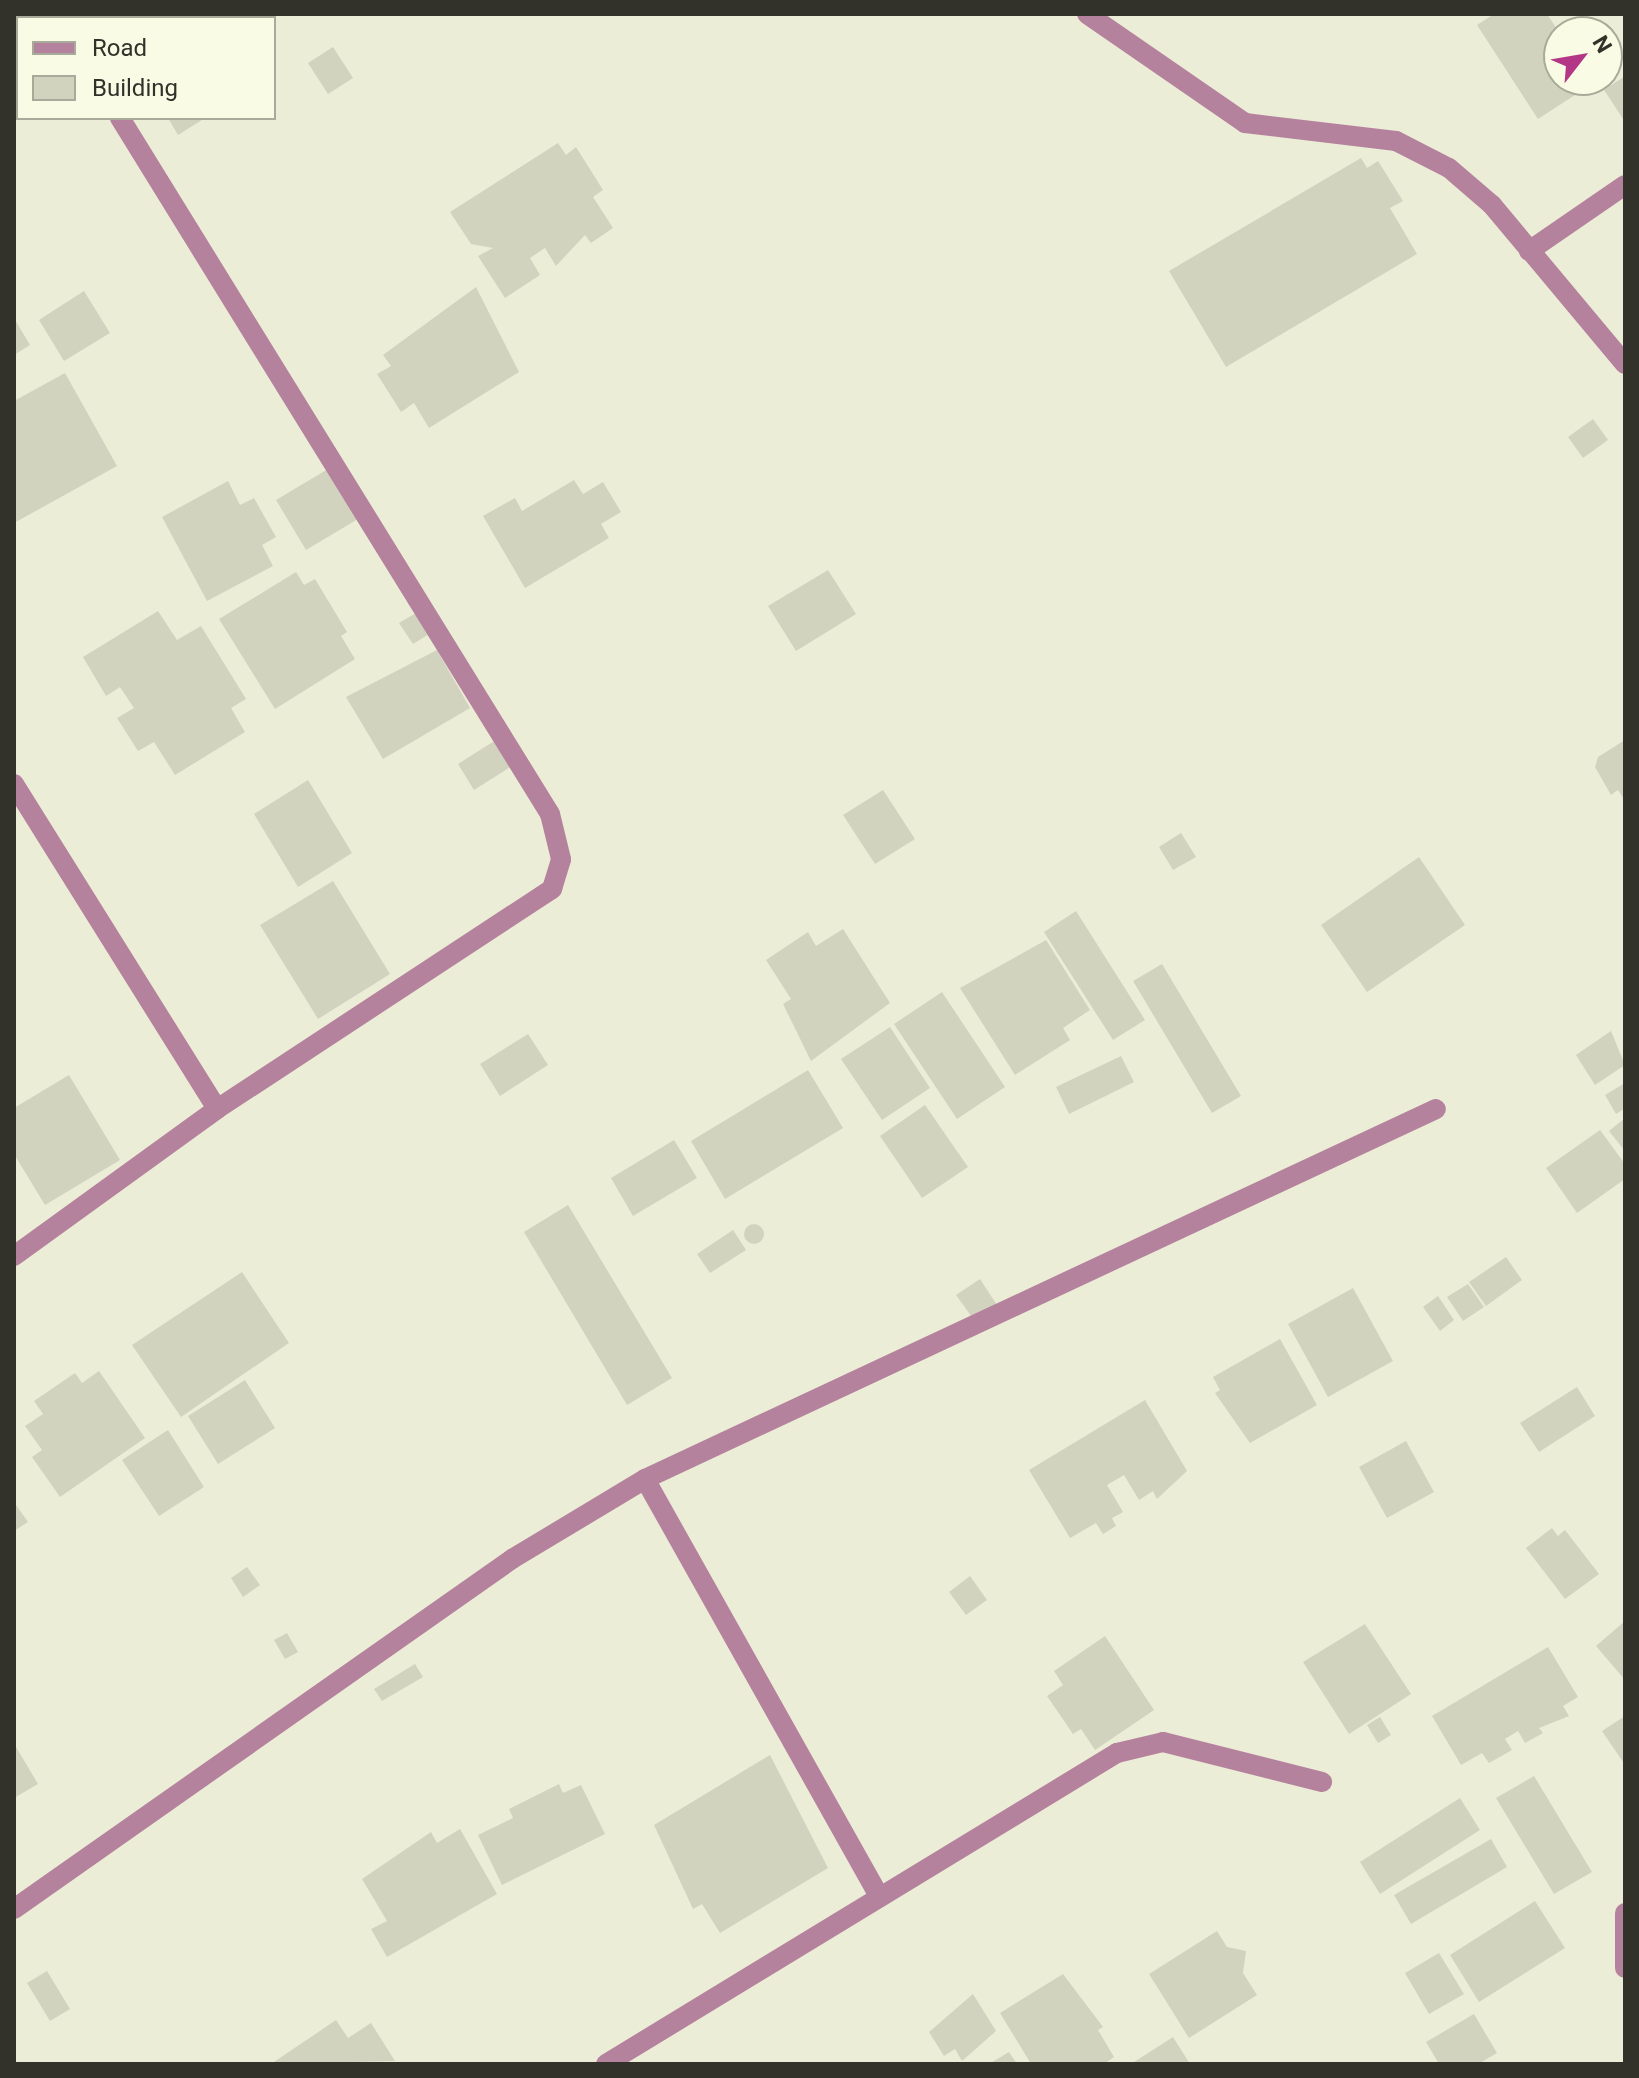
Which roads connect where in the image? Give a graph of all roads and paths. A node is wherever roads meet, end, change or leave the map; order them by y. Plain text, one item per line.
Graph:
1 (1087, 14) edge
2 (121, 120) edge
3 (1625, 185) edge
4 (1529, 251) junction
5 (1625, 364) edge
6 (14, 784) edge
7 (217, 1109) junction
8 (1436, 1109) dead end
9 (14, 1256) edge
10 (645, 1479) junction
11 (1322, 1782) dead end
12 (877, 1893) junction
13 (14, 1909) edge
14 (1625, 1913) edge
15 (1625, 1968) edge
16 (606, 2064) edge

1 - 4 street
2 - 7 street
3 - 4 street
4 - 5 street
6 - 7 street
7 - 9 street
8 - 10 street
10 - 12 street
10 - 13 street
11 - 12 street
12 - 16 street
14 - 15 street

